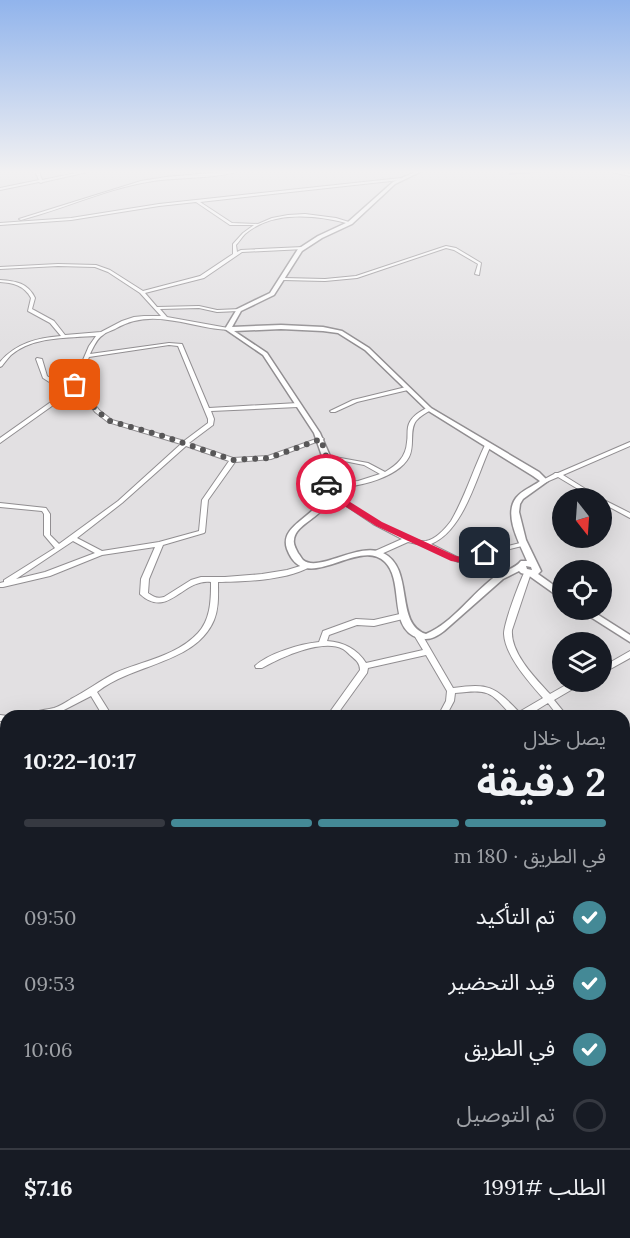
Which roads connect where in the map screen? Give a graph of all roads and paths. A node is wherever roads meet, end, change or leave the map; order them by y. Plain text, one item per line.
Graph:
1 (254, 229) edge
2 (337, 229) edge
3 (303, 248) junction
4 (235, 254) junction
5 (0, 267) edge
6 (477, 274) dead end
7 (284, 279) junction
8 (0, 281) edge
9 (142, 292) junction
10 (157, 308) junction
11 (239, 310) junction
12 (165, 318) junction
13 (228, 329) junction
14 (100, 334) junction
15 (63, 335) junction
16 (87, 356) junction
17 (39, 359) dead end
18 (0, 365) edge
19 (406, 389) junction
20 (71, 390) junction
21 (298, 405) junction
22 (429, 409) junction
23 (207, 410) junction
24 (333, 411) dead end
25 (321, 439) junction
26 (0, 441) edge
27 (184, 443) junction
28 (630, 444) edge
29 (488, 445) junction
30 (620, 448) junction
31 (630, 451) edge
32 (326, 456) junction
33 (233, 460) junction
34 (384, 474) junction
35 (556, 474) junction
36 (544, 481) junction
37 (580, 488) edge
38 (327, 489) junction
39 (0, 505) edge
40 (612, 506) edge
41 (630, 516) edge
42 (73, 538) junction
43 (408, 538) junction
44 (423, 543) junction
45 (160, 544) junction
46 (524, 544) junction
47 (59, 548) junction
48 (101, 553) junction
49 (377, 553) junction
50 (307, 566) junction
51 (530, 569) junction
52 (214, 580) junction
53 (2, 585) edge
54 (552, 586) edge
55 (404, 616) junction
56 (600, 620) edge
57 (418, 635) junction
58 (630, 639) edge
59 (322, 644) junction
60 (427, 651) junction
61 (630, 654) edge
62 (612, 664) edge
63 (259, 666) dead end
64 (365, 666) junction
65 (92, 691) junction
66 (451, 691) junction
67 (558, 692) edge
68 (548, 697) junction
69 (58, 710) edge
70 (104, 710) edge
71 (336, 710) edge
72 (445, 710) edge
73 (511, 710) edge
74 (527, 710) edge
75 (558, 710) edge

1 - 4 street
2 - 3 street
3 - 4 street
3 - 7 street
4 - 9 street
5 - 9 street
6 - 7 street
7 - 11 street
8 - 15 street
9 - 10 street
10 - 11 street
10 - 12 street
11 - 13 street
12 - 13 street
12 - 14 street
13 - 19 street
13 - 21 street
14 - 15 street
14 - 16 street
15 - 18 street
16 - 20 street
16 - 23 street
17 - 20 street
19 - 22 street
19 - 24 street
20 - 26 street
20 - 27 street
21 - 23 street
21 - 25 street
22 - 29 street
22 - 34 street
23 - 27 street
25 - 32 street
25 - 33 street
27 - 33 street
27 - 42 street
28 - 30 street
29 - 36 street
29 - 44 street
30 - 31 street
30 - 35 street
32 - 34 street
32 - 38 street
33 - 45 street
34 - 38 street
35 - 36 street
35 - 37 street
36 - 46 street
38 - 43 street
38 - 50 street
39 - 47 street
40 - 41 street
42 - 47 street
42 - 48 street
43 - 44 street
43 - 49 street
44 - 46 street
45 - 48 street
45 - 52 street
46 - 51 street
47 - 53 street
48 - 53 street
49 - 50 street
49 - 55 street
50 - 52 street
51 - 54 street
51 - 57 street
51 - 68 street
52 - 65 street
55 - 57 street
55 - 59 street
56 - 58 street
57 - 60 street
59 - 63 street
59 - 64 street
60 - 64 street
60 - 66 street
61 - 62 street
64 - 71 street
65 - 69 street
65 - 70 street
66 - 72 street
66 - 73 street
67 - 68 street
68 - 74 street
68 - 75 street

